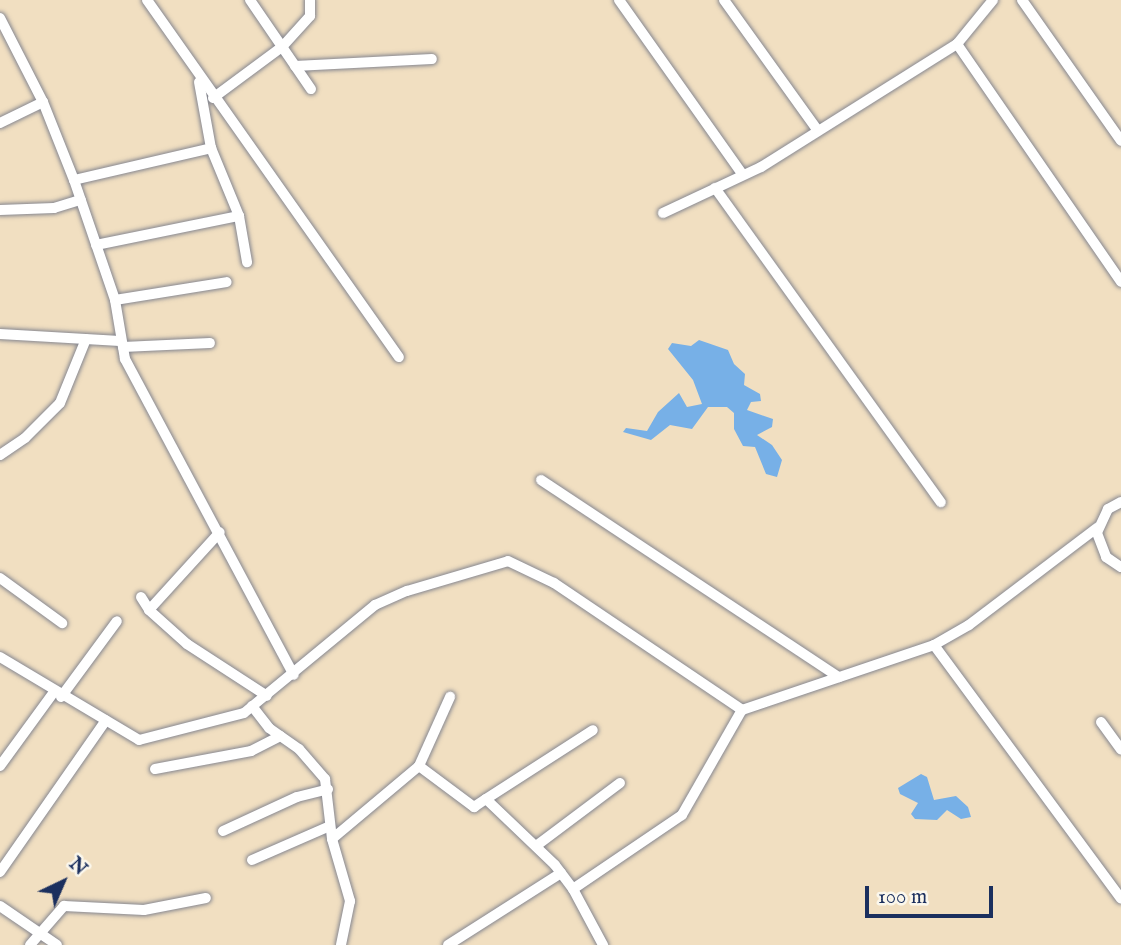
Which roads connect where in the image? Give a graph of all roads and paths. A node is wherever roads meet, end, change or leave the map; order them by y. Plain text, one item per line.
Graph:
1 (147, 0) edge
2 (250, 0) edge
3 (310, 0) edge
4 (619, 0) edge
5 (724, 0) edge
6 (993, 0) edge
7 (1022, 0) edge
8 (0, 18) edge
9 (957, 44) junction
10 (282, 47) junction
11 (432, 59) dead end
12 (295, 66) junction
13 (198, 76) junction
14 (311, 89) dead end
15 (213, 98) junction
16 (43, 102) junction
17 (0, 123) edge
18 (818, 131) junction
19 (1121, 141) edge
20 (211, 148) junction
21 (743, 175) junction
22 (74, 180) junction
23 (715, 188) junction
24 (81, 200) junction
25 (0, 210) edge
26 (663, 213) dead end
27 (239, 216) junction
28 (96, 245) junction
29 (247, 262) dead end
30 (227, 282) dead end
31 (1121, 282) edge
32 (115, 299) junction
33 (0, 334) edge
34 (86, 339) junction
35 (210, 343) dead end
36 (121, 344) junction
37 (399, 357) dead end
38 (0, 455) edge
39 (541, 480) dead end
40 (942, 502) dead end
41 (1121, 502) edge
42 (1097, 528) junction
43 (220, 531) junction
44 (1121, 566) edge
45 (0, 579) edge
46 (141, 597) dead end
47 (149, 610) junction
48 (117, 621) dead end
49 (62, 623) dead end
50 (934, 645) junction
51 (2, 662) edge
52 (294, 675) junction
53 (839, 677) junction
54 (57, 695) junction
55 (267, 696) junction
56 (450, 697) dead end
57 (253, 706) junction
58 (742, 710) junction
59 (106, 720) junction
60 (1101, 722) dead end
61 (593, 730) dead end
62 (280, 736) junction
63 (1121, 750) edge
64 (0, 766) edge
65 (419, 766) junction
66 (155, 769) dead end
67 (620, 783) dead end
68 (328, 789) junction
69 (486, 799) junction
70 (330, 827) junction
71 (223, 831) dead end
72 (332, 839) junction
73 (536, 846) junction
74 (252, 860) dead end
75 (0, 872) edge
76 (561, 873) junction
77 (573, 889) junction
78 (206, 898) dead end
79 (1121, 899) edge
80 (0, 906) edge
81 (40, 934) junction
82 (30, 945) edge
83 (57, 945) edge
84 (341, 945) edge
85 (448, 945) edge
86 (603, 945) edge

1 - 13 street
2 - 10 street
3 - 10 street
4 - 21 street
5 - 18 street
6 - 9 street
7 - 19 street
8 - 16 street
9 - 18 street
9 - 31 street
10 - 12 street
10 - 15 street
11 - 12 street
12 - 14 street
13 - 15 street
13 - 20 street
15 - 37 street
16 - 17 street
16 - 22 street
18 - 21 street
20 - 22 street
20 - 27 street
21 - 23 street
22 - 24 street
23 - 26 street
23 - 40 street
24 - 25 street
24 - 28 street
27 - 28 street
27 - 29 street
28 - 32 street
30 - 32 street
32 - 36 street
33 - 34 street
34 - 36 street
34 - 38 street
35 - 36 street
36 - 43 street
39 - 53 street
41 - 42 street
42 - 44 street
42 - 50 street
43 - 47 street
43 - 52 street
45 - 49 street
46 - 47 street
47 - 55 street
48 - 54 street
50 - 53 street
50 - 79 street
51 - 54 street
52 - 55 street
52 - 58 street
53 - 58 street
54 - 59 street
54 - 64 street
55 - 57 street
56 - 65 street
57 - 59 street
57 - 62 street
58 - 77 street
59 - 75 street
60 - 63 street
61 - 69 street
62 - 66 street
62 - 68 street
65 - 69 street
65 - 72 street
67 - 73 street
68 - 70 street
68 - 71 street
69 - 73 street
70 - 72 street
70 - 74 street
72 - 84 street
73 - 76 street
76 - 77 street
76 - 85 street
77 - 86 street
78 - 81 street
80 - 81 street
81 - 82 street
81 - 83 street

